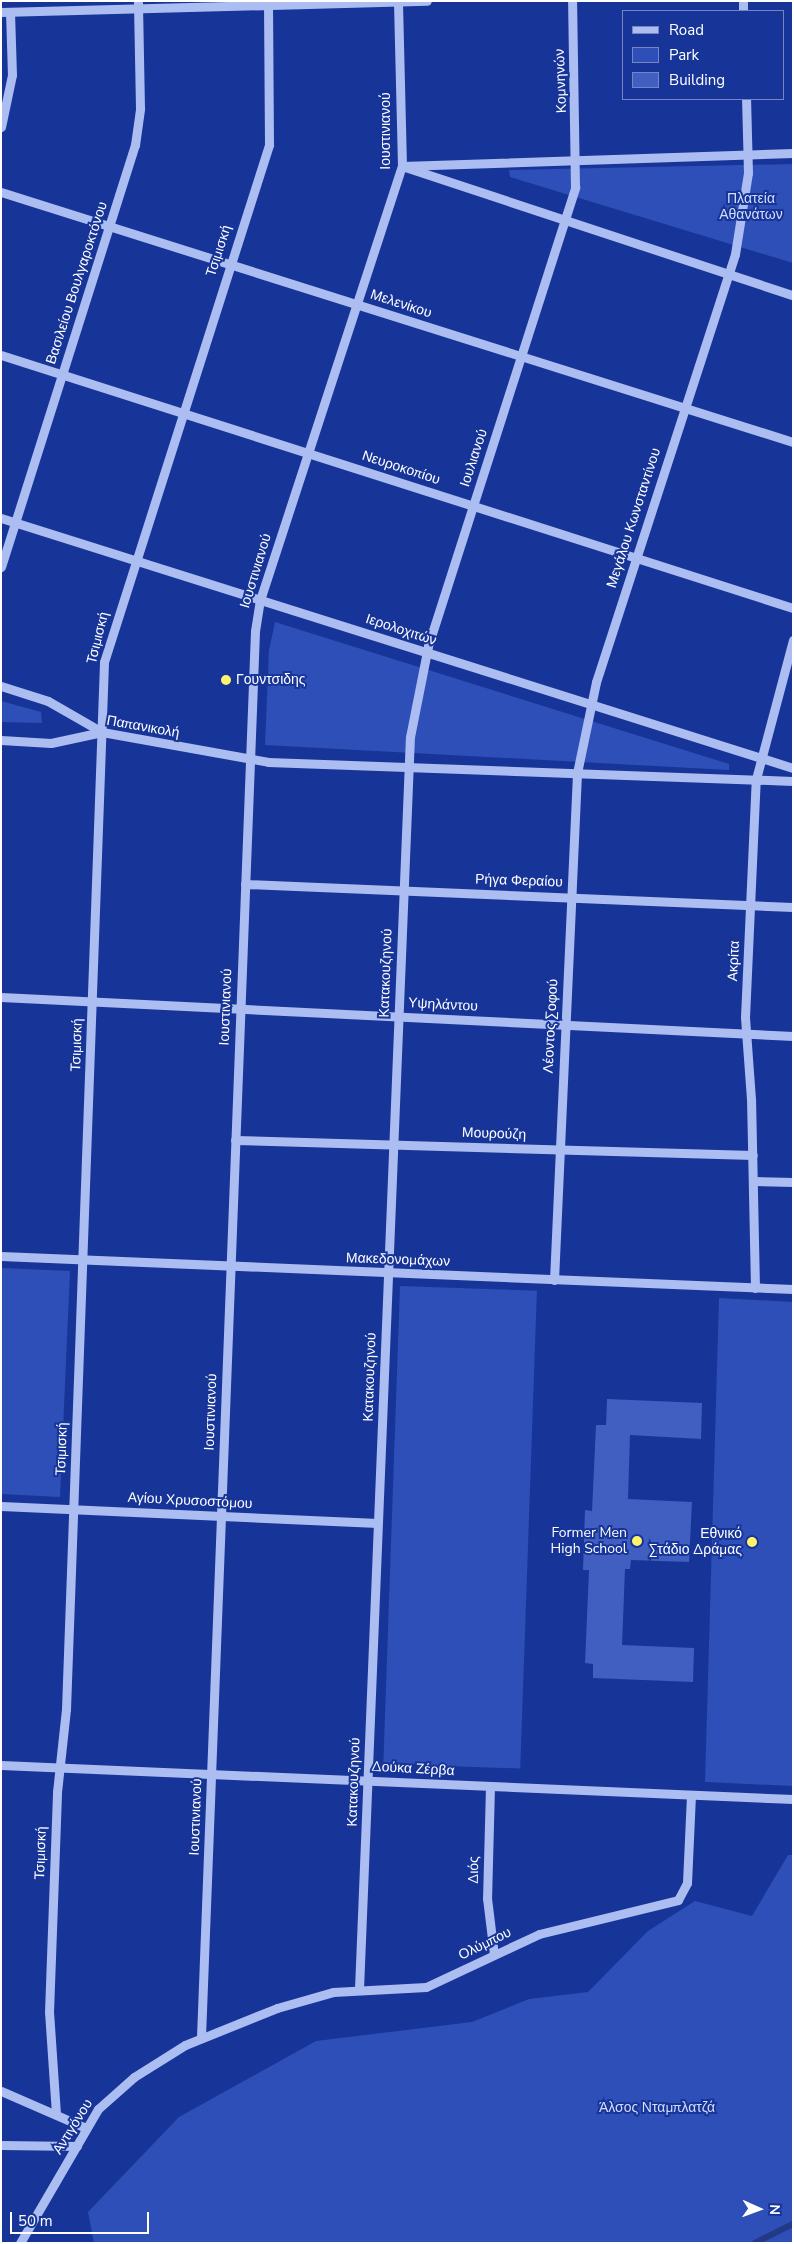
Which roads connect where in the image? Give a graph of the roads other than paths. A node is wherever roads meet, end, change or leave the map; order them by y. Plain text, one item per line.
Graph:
1 (428, 1) edge
2 (572, 1) edge
3 (398, 2) edge
4 (268, 3) edge
5 (138, 5) edge
6 (6, 12) edge
7 (746, 100) edge
8 (1, 127) edge
9 (793, 153) edge
10 (747, 154) junction
11 (577, 160) junction
12 (402, 166) junction
13 (1, 192) edge
14 (565, 222) junction
15 (110, 226) junction
16 (229, 264) junction
17 (729, 275) junction
18 (793, 295) edge
19 (357, 304) junction
20 (1, 355) edge
21 (522, 356) junction
22 (62, 374) junction
23 (684, 408) junction
24 (182, 413) junction
25 (793, 442) edge
26 (308, 453) junction
27 (473, 506) junction
28 (1, 518) edge
29 (16, 522) junction
30 (636, 558) junction
31 (134, 560) junction
32 (1, 567) edge
33 (260, 600) junction
34 (793, 608) edge
35 (793, 640) edge
36 (426, 653) junction
37 (1, 686) edge
38 (589, 707) junction
39 (102, 732) junction
40 (1, 740) edge
41 (760, 759) junction
42 (249, 760) junction
43 (408, 767) junction
44 (793, 768) edge
45 (577, 773) junction
46 (756, 779) junction
47 (793, 781) edge
48 (245, 884) junction
49 (403, 890) junction
50 (570, 897) junction
51 (750, 905) junction
52 (793, 907) edge
53 (1, 997) edge
54 (92, 1002) junction
55 (240, 1009) junction
56 (398, 1016) junction
57 (565, 1025) junction
58 (747, 1034) junction
59 (793, 1036) edge
60 (235, 1140) junction
61 (392, 1144) junction
62 (559, 1149) junction
63 (753, 1155) junction
64 (753, 1181) junction
65 (793, 1182) edge
66 (1, 1256) edge
67 (82, 1259) junction
68 (230, 1266) junction
69 (388, 1274) junction
70 (554, 1280) junction
71 (756, 1288) junction
72 (793, 1290) edge
73 (1, 1506) edge
74 (73, 1509) junction
75 (221, 1516) junction
76 (378, 1523) junction
77 (1, 1765) edge
78 (59, 1767) junction
79 (211, 1774) junction
80 (368, 1780) junction
81 (490, 1786) junction
82 (691, 1795) junction
83 (793, 1799) edge
84 (494, 1955) junction
85 (359, 1989) junction
86 (201, 2037) junction
87 (1, 2091) edge
88 (56, 2114) junction
89 (86, 2128) junction
90 (1, 2145) edge
91 (77, 2146) junction
92 (20, 2243) edge

1 - 3 street
2 - 11 street, Κομνηνών
3 - 4 street
3 - 12 street, Ιουστινιανού
4 - 5 street
4 - 16 street, Τσιμισκή
5 - 6 street
5 - 15 street, Βασιλείου Βουλγαροκτόνου
6 - 8 street
7 - 10 street, Μεγάλου Κωνσταντίνου
9 - 10 street
10 - 11 street
10 - 17 street, Μεγάλου Κωνσταντίνου
11 - 12 street
11 - 14 street, Ιουλιανού
12 - 14 street
12 - 19 street, Ιουστινιανού
13 - 15 street, Μελενίκου
14 - 17 street
14 - 21 street, Ιουλιανού
15 - 16 street, Μελενίκου
15 - 22 street, Βασιλείου Βουλγαροκτόνου
16 - 19 street, Μελενίκου
16 - 24 street, Τσιμισκή
17 - 18 street
17 - 23 street, Μεγάλου Κωνσταντίνου
19 - 21 street, Μελενίκου
19 - 26 street, Ιουστινιανού
20 - 22 street, Νευροκοπίου
21 - 23 street, Μελενίκου
21 - 27 street, Ιουλιανού
22 - 24 street, Νευροκοπίου
22 - 29 street, Βασιλείου Βουλγαροκτόνου
23 - 25 street, Μελενίκου
23 - 30 street, Μεγάλου Κωνσταντίνου
24 - 26 street, Νευροκοπίου
24 - 31 street, Τσιμισκή
26 - 27 street, Νευροκοπίου
26 - 33 street, Ιουστινιανού
27 - 30 street, Νευροκοπίου
27 - 36 street, Ιουλιανού
28 - 29 street, Ιερολοχιτών
29 - 31 street, Ιερολοχιτών
29 - 32 street, Βασιλείου Βουλγαροκτόνου
30 - 34 street, Νευροκοπίου
30 - 38 street, Μεγάλου Κωνσταντίνου
31 - 33 street, Ιερολοχιτών
31 - 39 street, Τσιμισκή
33 - 36 street, Ιερολοχιτών
33 - 42 street, Ιουστινιανού
35 - 41 street, Ακρίτα
36 - 38 street, Ιερολοχιτών
36 - 43 street, Ιουλιανού
37 - 39 street
38 - 41 street, Ιερολοχιτών
38 - 45 street, Μεγάλου Κωνσταντίνου
39 - 40 street, Παπανικολή
39 - 42 street, Παπανικολή
39 - 54 street, Τσιμισκή
41 - 44 street, Ιερολοχιτών
41 - 46 street, Ακρίτα
42 - 43 street
42 - 48 street, Ιουστινιανού
43 - 45 street
43 - 49 street, Κατακουζηνού
45 - 46 street
45 - 50 street, Λέοντος Σοφού
46 - 47 street
46 - 51 street, Ακρίτα
48 - 49 street, Ρήγα Φεραίου
48 - 55 street, Ιουστινιανού
49 - 50 street, Ρήγα Φεραίου
49 - 56 street, Κατακουζηνού
50 - 51 street, Ρήγα Φεραίου
50 - 57 street, Λέοντος Σοφού
51 - 52 street, Ρήγα Φεραίου
51 - 58 street, Ακρίτα
53 - 54 street, Υψηλάντου
54 - 55 street, Υψηλάντου
54 - 67 street, Τσιμισκή
55 - 56 street, Υψηλάντου
55 - 60 street, Ιουστινιανού
56 - 57 street, Υψηλάντου
56 - 61 street, Κατακουζηνού
57 - 58 street, Υψηλάντου
57 - 62 street, Λέοντος Σοφού
58 - 59 street, Υψηλάντου
58 - 63 street, Ακρίτα
60 - 61 street, Μουρούζη
60 - 68 street, Ιουστινιανού
61 - 62 street, Μουρούζη
61 - 69 street, Κατακουζηνού
62 - 63 street, Μουρούζη
62 - 70 street, Λέοντος Σοφού
63 - 64 street, Ακρίτα
64 - 65 street
64 - 71 street, Ακρίτα
66 - 67 street, Μακεδονομάχων
67 - 68 street, Μακεδονομάχων
67 - 74 street, Τσιμισκή
68 - 69 street, Μακεδονομάχων
68 - 75 street, Ιουστινιανού
69 - 70 street, Μακεδονομάχων
69 - 76 street, Κατακουζηνού
70 - 71 street, Μακεδονομάχων
71 - 72 street, Μακεδονομάχων
73 - 74 street, Αγίου Χρυσοστόμου
74 - 75 street, Αγίου Χρυσοστόμου
74 - 78 street, Τσιμισκή
75 - 76 street, Αγίου Χρυσοστόμου
75 - 79 street, Ιουστινιανού
76 - 80 street, Κατακουζηνού
77 - 78 street, Δούκα Ζέρβα
78 - 79 street, Δούκα Ζέρβα
78 - 88 street, Τσιμισκή
79 - 80 street, Δούκα Ζέρβα
79 - 86 street, Ιουστινιανού
80 - 81 street, Δούκα Ζέρβα
80 - 85 street, Κατακουζηνού
81 - 82 street, Δούκα Ζέρβα
81 - 84 street, Διός
82 - 83 street, Δούκα Ζέρβα
82 - 84 street, Ολύμπου
84 - 85 street, Ολύμπου
85 - 86 street, Ολύμπου
86 - 89 street, Αντιγόνου
87 - 88 street
88 - 89 street
89 - 91 street, Αντιγόνου
90 - 91 street
91 - 92 street, Αντιγόνου

